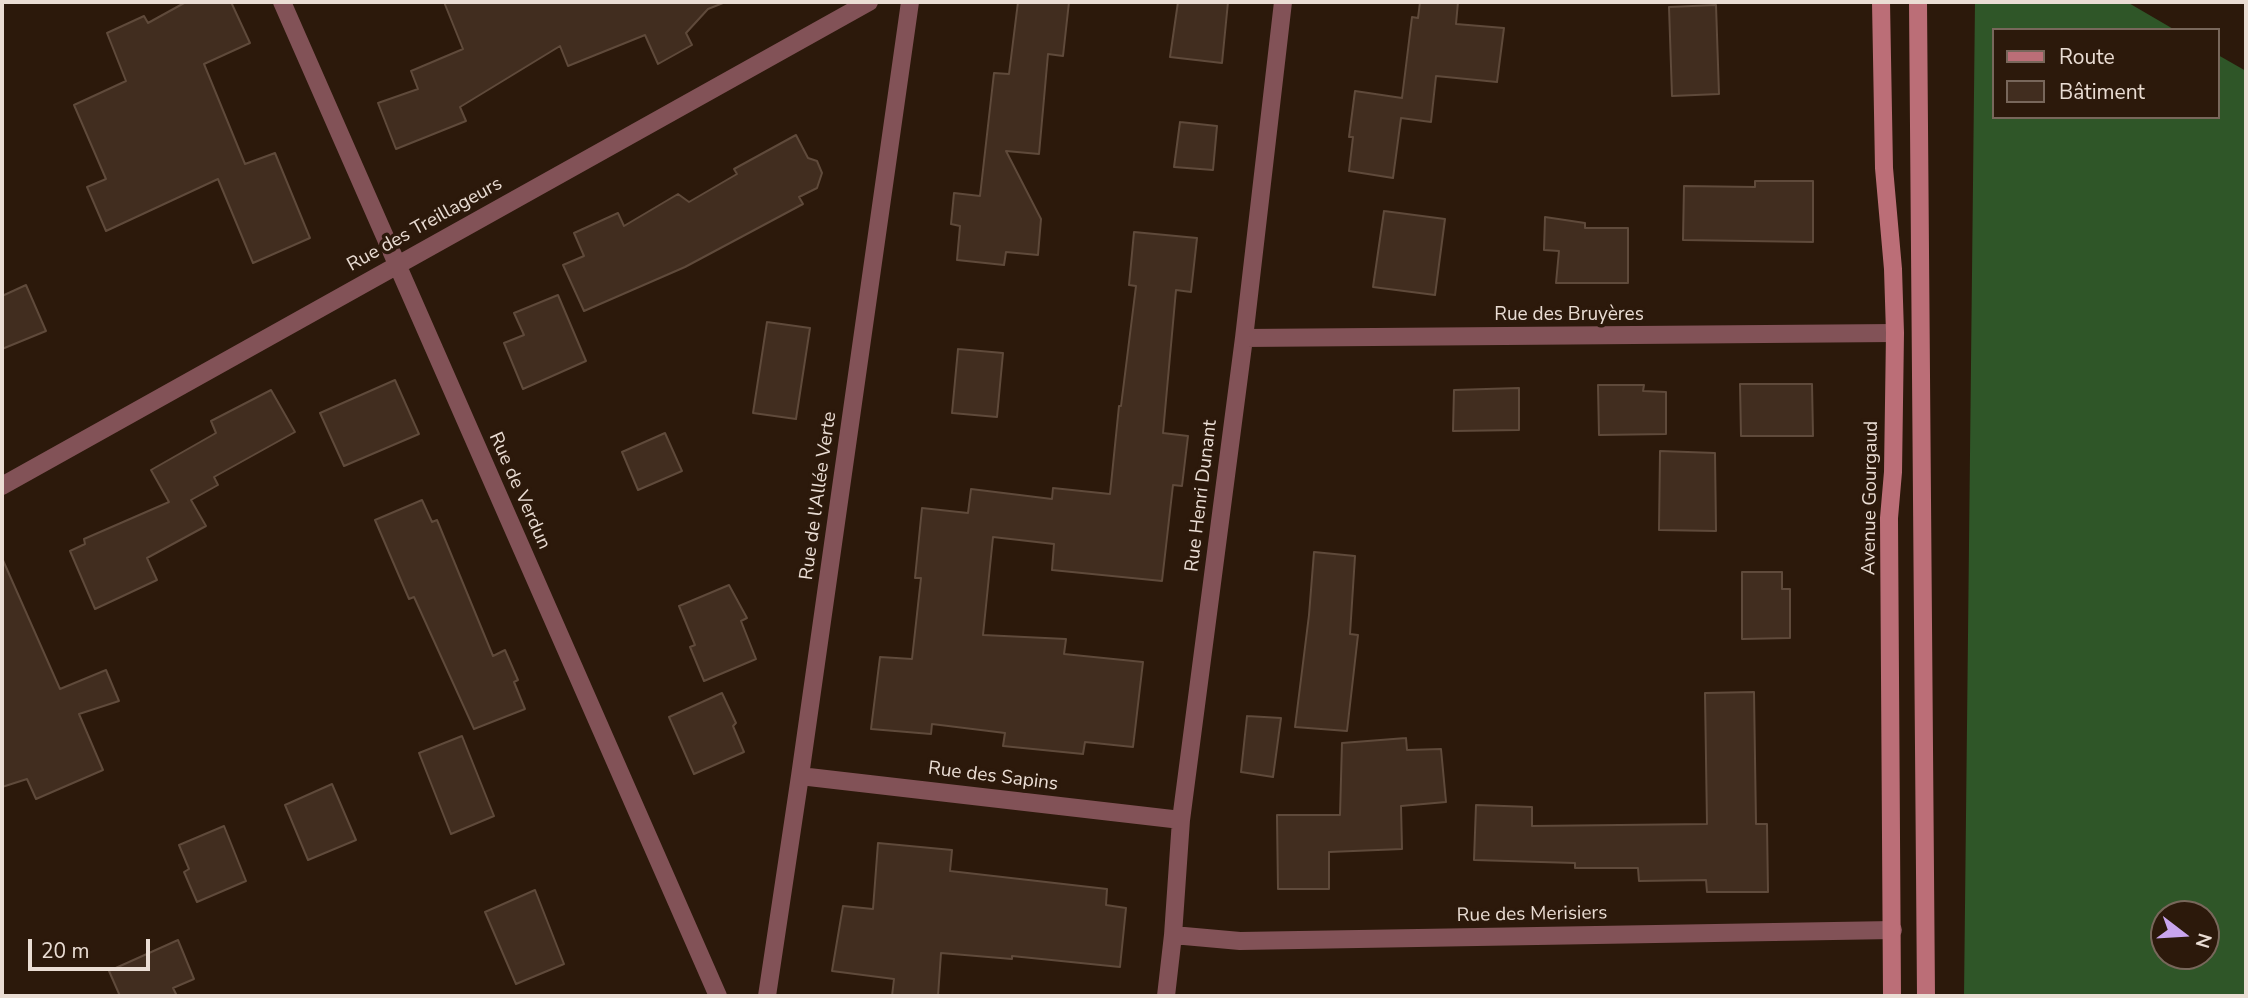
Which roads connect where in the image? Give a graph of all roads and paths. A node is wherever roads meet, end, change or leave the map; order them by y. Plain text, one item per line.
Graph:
1 (282, 2) edge
2 (869, 2) edge
3 (910, 2) edge
4 (1283, 2) edge
5 (1881, 2) edge
6 (1918, 2) edge
7 (397, 265) junction
8 (1895, 333) junction
9 (1244, 338) junction
10 (2, 486) edge
11 (800, 776) junction
12 (1181, 820) junction
13 (1893, 930) junction
14 (1173, 935) junction
15 (718, 996) edge
16 (767, 996) edge
17 (1166, 996) edge
18 (1892, 996) edge
19 (1926, 996) edge

1 - 7 street, Rue de Verdun
2 - 7 street, Rue des Treillageurs
3 - 11 street, Rue de l'Allée Verte
4 - 9 street, Rue Henri Dunant
5 - 8 main road, Avenue Gourgaud
6 - 19 main road
7 - 10 street, Rue des Treillageurs
7 - 15 street, Rue de Verdun
8 - 9 street, Rue des Bruyères
8 - 13 main road, Avenue Gourgaud
9 - 12 street, Rue Henri Dunant
11 - 12 street, Rue des Sapins
11 - 16 street, Rue de l'Allée Verte
12 - 14 street, Rue Henri Dunant
13 - 14 street, Rue des Merisiers
13 - 18 main road, Avenue Gourgaud
14 - 17 street, Rue Henri Dunant

